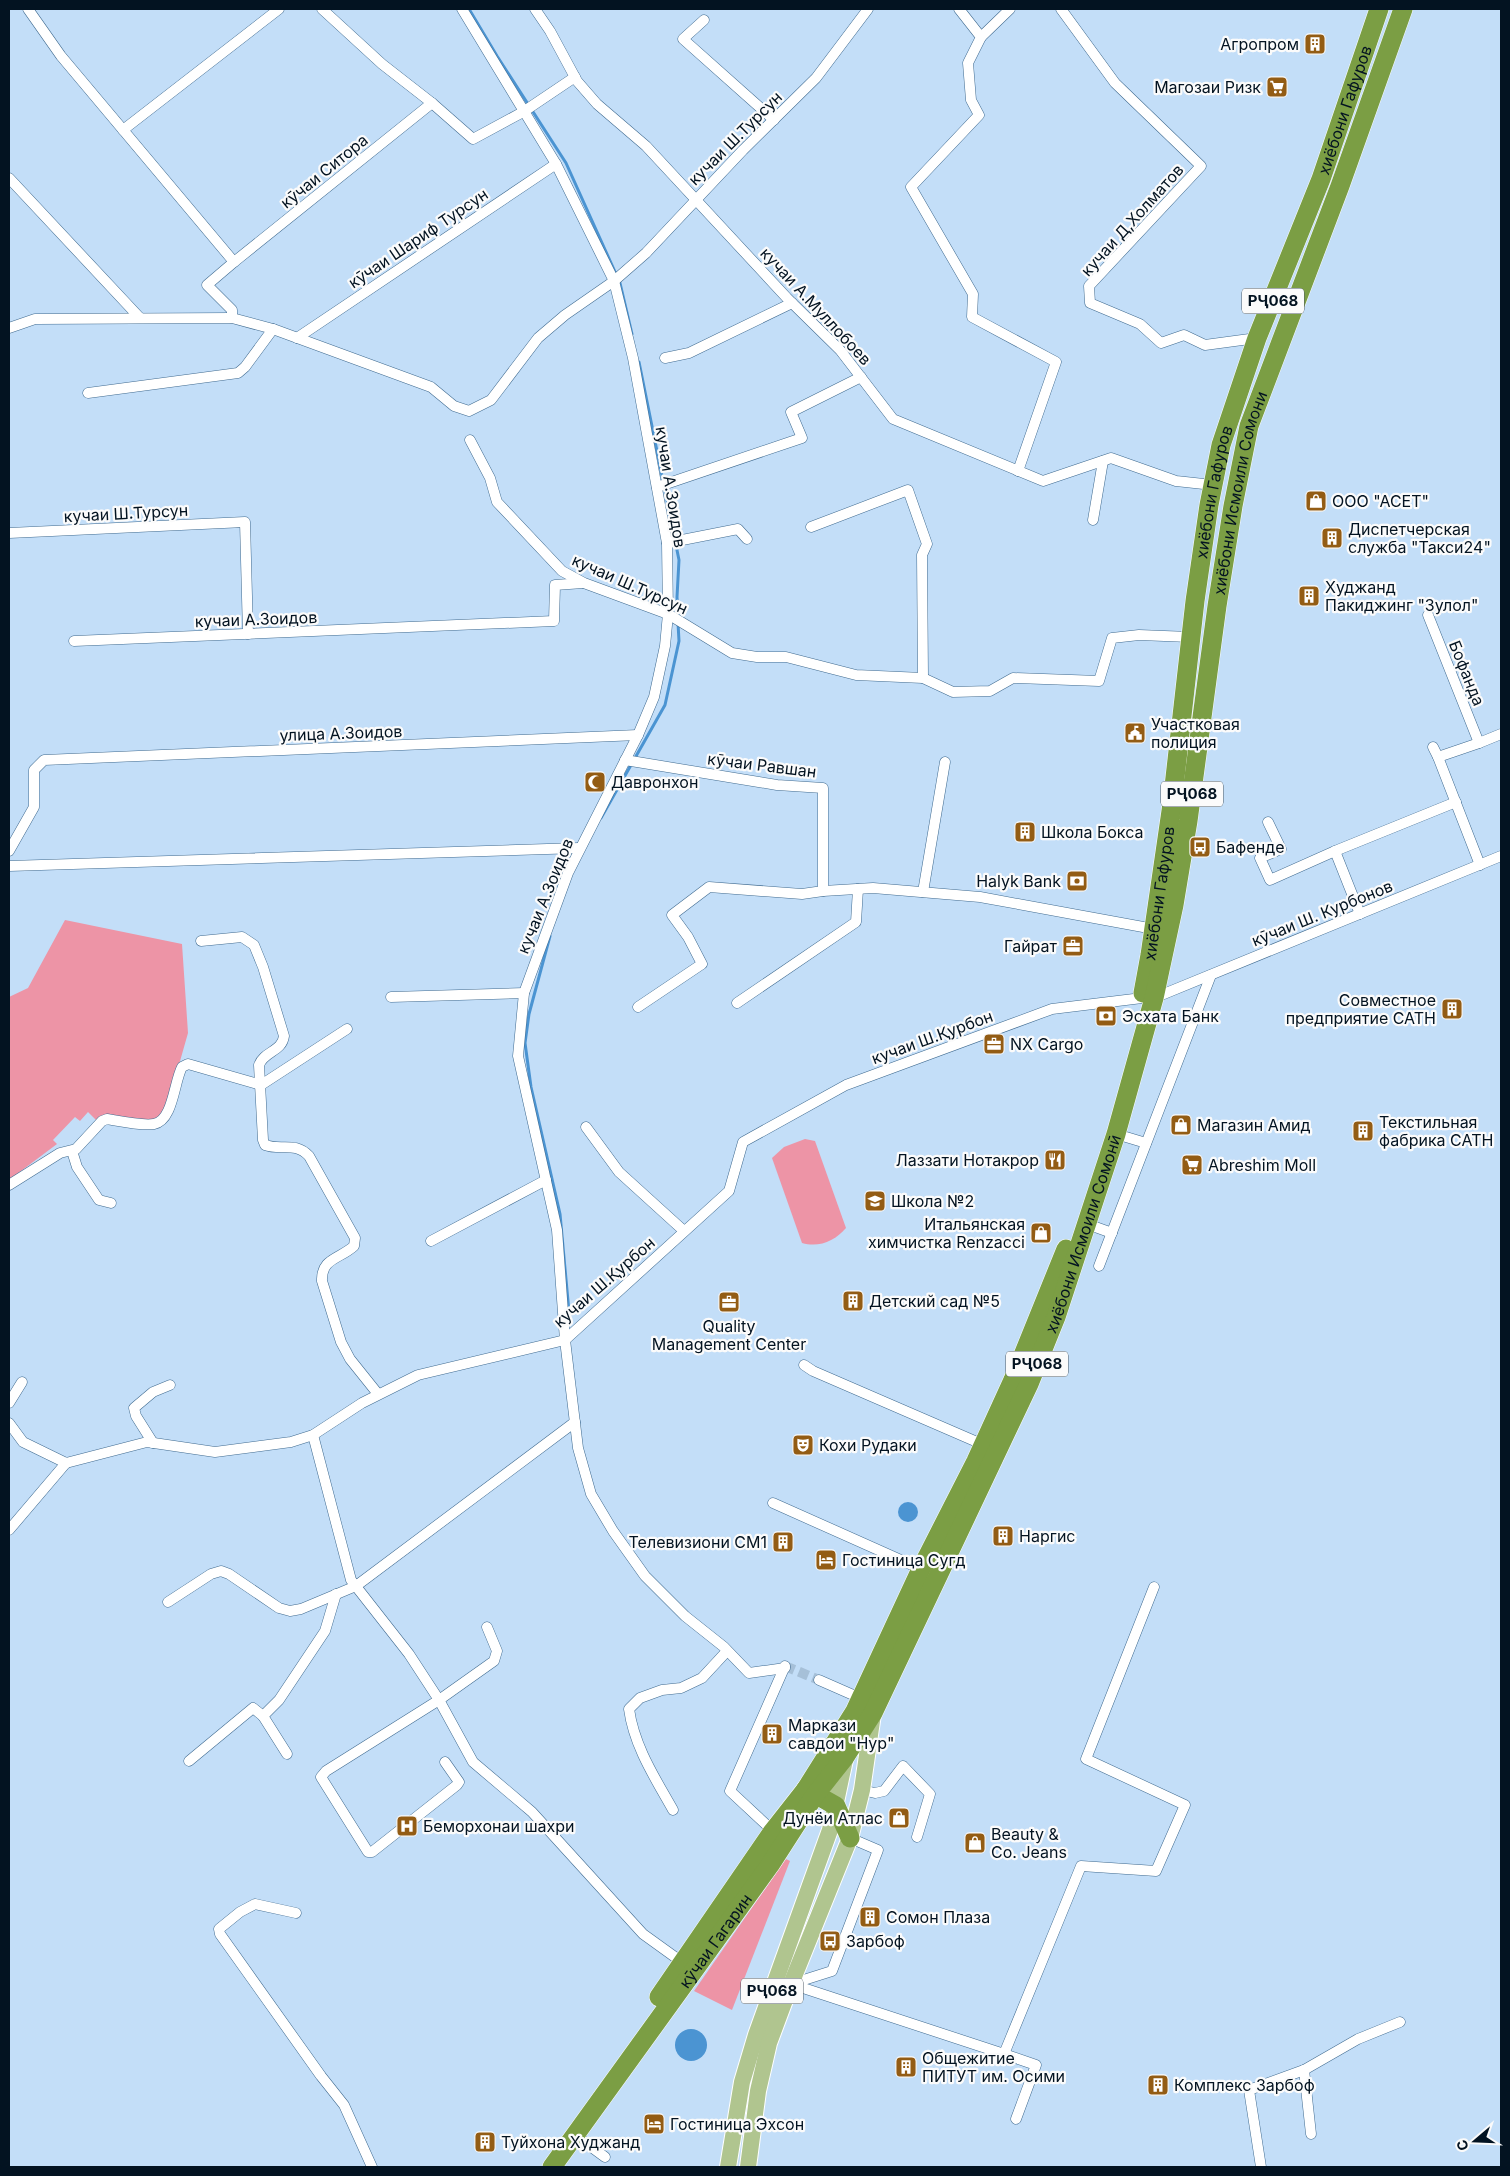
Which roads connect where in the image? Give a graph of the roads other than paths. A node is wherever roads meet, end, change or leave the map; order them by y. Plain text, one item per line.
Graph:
1 (28, 9) edge
2 (279, 9) edge
3 (322, 9) edge
4 (462, 9) edge
5 (535, 9) edge
6 (868, 9) edge
7 (959, 9) edge
8 (1010, 9) edge
9 (1061, 9) edge
10 (1379, 9) edge
11 (1404, 9) edge
12 (704, 20) dead end
13 (981, 38) junction
14 (575, 77) junction
15 (432, 103) junction
16 (528, 109) junction
17 (774, 120) junction
18 (123, 130) junction
19 (556, 164) junction
20 (9, 178) edge
21 (1321, 179) junction
22 (1340, 186) junction
23 (696, 198) junction
24 (234, 262) junction
25 (616, 278) junction
26 (792, 303) junction
27 (140, 318) junction
28 (232, 318) junction
29 (9, 328) edge
30 (273, 329) junction
31 (297, 338) junction
32 (1257, 338) junction
33 (665, 358) dead end
34 (861, 377) junction
35 (88, 393) dead end
36 (470, 440) dead end
37 (1107, 460) junction
38 (1018, 471) junction
39 (1213, 485) junction
40 (661, 486) junction
41 (1093, 520) dead end
42 (812, 527) dead end
43 (9, 534) edge
44 (747, 539) dead end
45 (667, 543) junction
46 (584, 583) junction
47 (1195, 601) junction
48 (1217, 606) junction
49 (1428, 615) dead end
50 (675, 618) junction
51 (248, 634) junction
52 (1190, 637) junction
53 (74, 641) dead end
54 (923, 678) junction
55 (1501, 734) edge
56 (638, 735) junction
57 (1479, 743) junction
58 (1433, 746) dead end
59 (1438, 756) junction
60 (631, 761) junction
61 (944, 762) dead end
62 (1456, 802) junction
63 (1268, 822) dead end
64 (579, 848) junction
65 (9, 851) edge
66 (1335, 852) junction
67 (1501, 856) edge
68 (1480, 865) junction
69 (9, 866) edge
70 (858, 889) junction
71 (824, 891) junction
72 (923, 892) junction
73 (1360, 914) junction
74 (1154, 929) junction
75 (201, 941) dead end
76 (1211, 974) junction
77 (524, 993) junction
78 (391, 997) dead end
79 (1148, 998) junction
80 (737, 1003) dead end
81 (638, 1007) dead end
82 (347, 1029) dead end
83 (261, 1085) junction
84 (586, 1127) dead end
85 (1116, 1134) junction
86 (1146, 1143) junction
87 (72, 1151) junction
88 (546, 1180) junction
89 (9, 1185) edge
90 (111, 1204) dead end
91 (1087, 1224) junction
92 (684, 1231) junction
93 (1112, 1233) junction
94 (431, 1241) dead end
95 (1099, 1266) dead end
96 (565, 1340) junction
97 (804, 1364) dead end
98 (22, 1382) dead end
99 (170, 1385) dead end
100 (378, 1394) junction
101 (9, 1403) edge
102 (575, 1422) junction
103 (9, 1423) edge
104 (312, 1434) junction
105 (153, 1443) junction
106 (984, 1445) junction
107 (66, 1463) junction
108 (773, 1503) dead end
109 (9, 1530) edge
110 (921, 1568) junction
111 (356, 1586) junction
112 (1154, 1587) dead end
113 (336, 1594) junction
114 (168, 1602) dead end
115 (487, 1626) dead end
116 (727, 1651) junction
117 (819, 1680) tunnel mouth
118 (439, 1700) junction
119 (863, 1707) junction
120 (263, 1716) junction
121 (287, 1754) dead end
122 (845, 1757) junction
123 (189, 1761) dead end
124 (445, 1762) dead end
125 (862, 1790) junction
126 (809, 1798) junction
127 (673, 1810) dead end
128 (834, 1812) junction
129 (774, 1831) junction
130 (917, 1837) dead end
131 (850, 1838) junction
132 (296, 1913) dead end
133 (687, 1966) junction
134 (791, 1984) junction
135 (1400, 2022) dead end
136 (1004, 2054) junction
137 (1304, 2070) junction
138 (1016, 2119) dead end
139 (1311, 2134) dead end
140 (575, 2135) junction
141 (605, 2156) dead end
142 (372, 2167) edge
143 (538, 2167) edge
144 (552, 2167) edge
145 (728, 2167) edge
146 (748, 2167) edge
147 (1261, 2167) edge

1 - 18 street
2 - 18 street
3 - 15 street
4 - 16 street, кучаи А.Зоидов
5 - 14 street, кучаи А.Муллобоев
6 - 17 street, кучаи Ш.Турсун
7 - 13 street
8 - 13 street
9 - 32 street, кучаи Д,Холматов
10 - 21 highway, хиёбони Гафуров / РҶ068
11 - 22 highway, хиёбони Исмоили Сомони / РҶ068
12 - 17 street
13 - 38 street
14 - 16 street
14 - 23 street, кучаи А.Муллобоев
15 - 16 street
15 - 24 street, кӯчаи Ситора
16 - 19 street, кучаи А.Зоидов
17 - 23 street, кучаи Ш.Турсун
18 - 24 street
19 - 25 street, кучаи А.Зоидов
19 - 31 street, кӯчаи Шариф Турсун
20 - 27 street
21 - 22 highway
21 - 32 highway, хиёбони Гафуров / РҶ068
22 - 48 highway, хиёбони Исмоили Сомони / РҶ068
23 - 25 street, кучаи Ш.Турсун
23 - 26 street, кучаи А.Муллобоев
24 - 28 street, кӯчаи Ситора
25 - 31 street
25 - 40 street, кучаи А.Зоидов
26 - 33 street
26 - 34 street, кучаи А.Муллобоев
27 - 28 street
27 - 29 street
28 - 30 street
30 - 31 street
30 - 35 street
32 - 39 highway, хиёбони Гафуров / РҶ068
34 - 38 street, кучаи А.Муллобоев
34 - 40 street
36 - 46 street, кучаи Ш.Турсун
37 - 38 street, кучаи А.Муллобоев
37 - 39 street
37 - 41 street
39 - 47 highway, хиёбони Гафуров / РҶ068
40 - 45 street, кучаи А.Зоидов
42 - 54 street
43 - 51 street, кучаи Ш.Турсун
44 - 45 street
45 - 50 street, кучаи А.Зоидов
46 - 50 street, кучаи Ш.Турсун
46 - 51 street, кучаи А.Зоидов
47 - 48 highway
47 - 52 highway, хиёбони Гафуров / РҶ068
48 - 79 highway, хиёбони Исмоили Сомони / РҶ068
49 - 57 street, Бофанда
50 - 54 street, кучаи Ш.Турсун
50 - 56 street, кучаи А.Зоидов
51 - 53 street, кучаи А.Зоидов
52 - 54 street, кучаи Ш.Турсун
52 - 74 highway, хиёбони Гафуров / РҶ068
55 - 57 street
56 - 60 street, кучаи А.Зоидов
56 - 65 street, улица А.Зоидов
57 - 59 street
58 - 59 street
59 - 62 street
60 - 64 street, кучаи А.Зоидов
60 - 71 street, кӯчаи Равшан
61 - 72 street
62 - 66 street
62 - 68 street
63 - 66 street
64 - 69 street
64 - 77 street, кучаи А.Зоидов
66 - 73 street
67 - 68 street, кӯчаи Ш. Курбонов
68 - 73 street, кӯчаи Ш. Курбонов
70 - 71 street
70 - 72 street
70 - 80 street
71 - 81 street
72 - 74 street
73 - 76 street, кӯчаи Ш. Курбонов
74 - 79 highway, хиёбони Гафуров / РҶ068
75 - 83 street
76 - 79 street, кӯчаи Ш. Курбонов
76 - 86 street
77 - 78 street
77 - 88 street, кучаи А.Зоидов
79 - 85 highway, хиёбони Исмоили Сомонӣ / РҶ068
79 - 92 street, кучаи Ш.Қурбон
79 - 106 highway, хиёбони Исмоили Сомонӣ / РҶ068
82 - 83 street
83 - 87 street
83 - 100 street
84 - 92 street
85 - 86 street
85 - 91 highway, хиёбони Исмоили Сомонӣ / РҶ068
86 - 93 street
87 - 89 street
87 - 90 street
88 - 94 street
88 - 96 street, кучаи А.Зоидов
91 - 93 street
91 - 119 highway, хиёбони Исмоили Сомонӣ / РҶ068
92 - 96 street, кучаи Ш.Қурбон
93 - 95 street
96 - 100 street, кучаи Ш.Қурбон
96 - 102 street, кучаи А.Зоидов
97 - 106 street
98 - 101 street
99 - 105 street
100 - 104 street, кучаи Ш.Қурбон
102 - 111 street
102 - 116 street, кучаи А.Зоидов
103 - 107 street
104 - 105 street, кучаи Ш.Қурбон
104 - 111 street
105 - 107 street, кучаи Ш.Қурбон
106 - 110 highway, хиёбони Исмоили Сомонӣ / РҶ068
107 - 109 street
108 - 110 street
110 - 119 highway, хиёбони Исмоили Сомонӣ / РҶ068
111 - 113 street
111 - 118 street
112 - 136 street
113 - 114 street
113 - 120 street
115 - 118 street
116 - 127 street
116 - 129 street, кучаи А.Зоидов
117 - 119 street
118 - 124 street
118 - 133 street
119 - 122 highway, кӯчаи Гагарин
119 - 125 main road, хиёбони Исмоили Сомонӣ / РҶ068
119 - 126 highway, кӯчаи Гагарин
120 - 121 street
120 - 123 street
122 - 126 highway, кӯчаи Гагарин
122 - 128 main road, РҶ068
125 - 130 street
125 - 131 main road, хиёбони Исмоили Сомонӣ / РҶ068
126 - 128 highway
126 - 129 highway, кӯчаи Гагарин
126 - 133 highway, кӯчаи Гагарин
128 - 131 highway
128 - 145 main road, РҶ068
129 - 133 highway, кӯчаи Гагарин
131 - 134 main road, хиёбони Исмоили Сомонӣ / РҶ068
131 - 134 street
132 - 142 street
133 - 140 highway, кӯчаи Гагарин
133 - 143 highway, кӯчаи Гагарин
134 - 136 street
134 - 146 main road, хиёбони Исмоили Сомонӣ / РҶ068
135 - 137 street
136 - 138 street
137 - 139 street
137 - 147 street
140 - 141 street
140 - 144 highway, кӯчаи Гагарин

